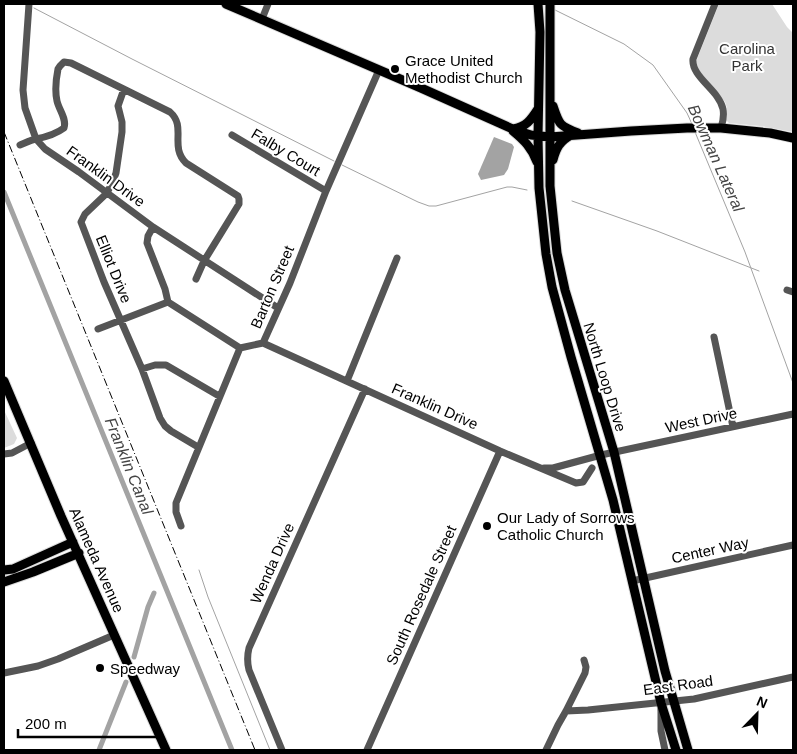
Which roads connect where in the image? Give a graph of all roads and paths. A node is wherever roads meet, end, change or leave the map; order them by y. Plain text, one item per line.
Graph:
1 (29, 4) edge
2 (226, 4) edge
3 (268, 4) edge
4 (550, 4) edge
5 (715, 4) edge
6 (538, 8) edge
7 (262, 19) junction
8 (379, 70) junction
9 (124, 89) junction
10 (550, 99) junction
11 (538, 109) junction
12 (510, 128) junction
13 (721, 128) junction
14 (583, 134) junction
15 (232, 135) dead end
16 (571, 135) junction
17 (538, 136) junction
18 (550, 137) junction
19 (793, 138) edge
20 (36, 139) junction
21 (20, 145) dead end
22 (539, 167) junction
23 (550, 172) junction
24 (326, 191) junction
25 (107, 193) junction
26 (153, 227) junction
27 (557, 253) junction
28 (546, 254) junction
29 (397, 258) dead end
30 (204, 261) junction
31 (196, 279) dead end
32 (168, 302) junction
33 (278, 308) junction
34 (120, 320) junction
35 (98, 329) dead end
36 (714, 337) dead end
37 (262, 343) junction
38 (240, 348) junction
39 (142, 369) junction
40 (4, 381) edge
41 (346, 381) junction
42 (365, 390) junction
43 (219, 396) junction
44 (793, 414) edge
45 (733, 427) junction
46 (31, 443) junction
47 (198, 447) junction
48 (500, 450) junction
49 (614, 452) junction
50 (4, 454) edge
51 (600, 455) junction
52 (541, 468) junction
53 (592, 468) dead end
54 (181, 526) dead end
55 (74, 542) junction
56 (793, 545) edge
57 (79, 552) junction
58 (4, 570) edge
59 (644, 578) junction
60 (632, 580) junction
61 (4, 582) edge
62 (114, 634) junction
63 (584, 660) dead end
64 (4, 673) edge
65 (793, 678) edge
66 (674, 702) junction
67 (661, 703) junction
68 (566, 712) junction
69 (166, 750) edge
70 (282, 750) edge
71 (367, 750) edge
72 (546, 750) edge
73 (665, 750) edge
74 (676, 750) edge
75 (688, 750) edge

1 - 20 street, Franklin Drive
2 - 7 main road
3 - 7 street
4 - 10 main road, North Loop Drive
5 - 13 street
6 - 11 main road, North Loop Drive
7 - 8 main road
8 - 12 main road
8 - 24 street, Barton Street
9 - 20 street
9 - 25 street, Elliot Drive
9 - 30 street
10 - 14 main road
10 - 18 main road, North Loop Drive
11 - 12 main road
11 - 17 main road, North Loop Drive
12 - 17 main road
12 - 22 main road
13 - 14 main road
13 - 19 main road
14 - 16 main road
15 - 24 street, Falby Court
16 - 18 main road
16 - 23 main road
17 - 18 main road
17 - 22 main road, North Loop Drive
18 - 23 main road, North Loop Drive
20 - 21 street
20 - 25 street, Franklin Drive
22 - 28 main road, North Loop Drive
23 - 27 main road, North Loop Drive
24 - 33 street, Barton Street
25 - 26 street, Franklin Drive
25 - 34 street, Elliot Drive
26 - 30 street, Franklin Drive
26 - 32 street
27 - 28 main road
27 - 49 main road, North Loop Drive
28 - 51 main road, North Loop Drive
29 - 41 street
30 - 31 street
30 - 33 street, Franklin Drive
32 - 34 street
32 - 38 street
33 - 37 street, Barton Street
34 - 35 street
34 - 39 street, Elliot Drive
36 - 45 street
37 - 38 street, Barton Street
37 - 41 street, Franklin Drive
38 - 43 street
39 - 43 street
39 - 47 street, Elliot Drive
40 - 46 main road, Alameda Avenue
41 - 42 street, Franklin Drive
42 - 48 street, Franklin Drive
42 - 70 street, Wenda Drive
43 - 47 street
44 - 45 street, West Drive
45 - 49 street, West Drive
46 - 50 street
46 - 55 main road, Alameda Avenue
47 - 54 street
48 - 52 street, Franklin Drive
48 - 71 street, South Rosedale Street
49 - 51 street
49 - 59 main road, North Loop Drive
51 - 52 street
51 - 60 main road, North Loop Drive
52 - 53 street, Franklin Drive
55 - 57 main road, Alameda Avenue
55 - 58 main road
56 - 59 street, Center Way
57 - 61 main road
57 - 62 main road, Alameda Avenue
59 - 60 street, Center Way
59 - 66 main road, North Loop Drive
60 - 67 main road, North Loop Drive
62 - 64 street
62 - 69 main road, Alameda Avenue
63 - 68 street
65 - 66 street, East Road
66 - 67 street, East Road
66 - 75 main road, North Loop Drive
67 - 68 street, East Road
67 - 73 street
67 - 74 main road, North Loop Drive
68 - 72 street

